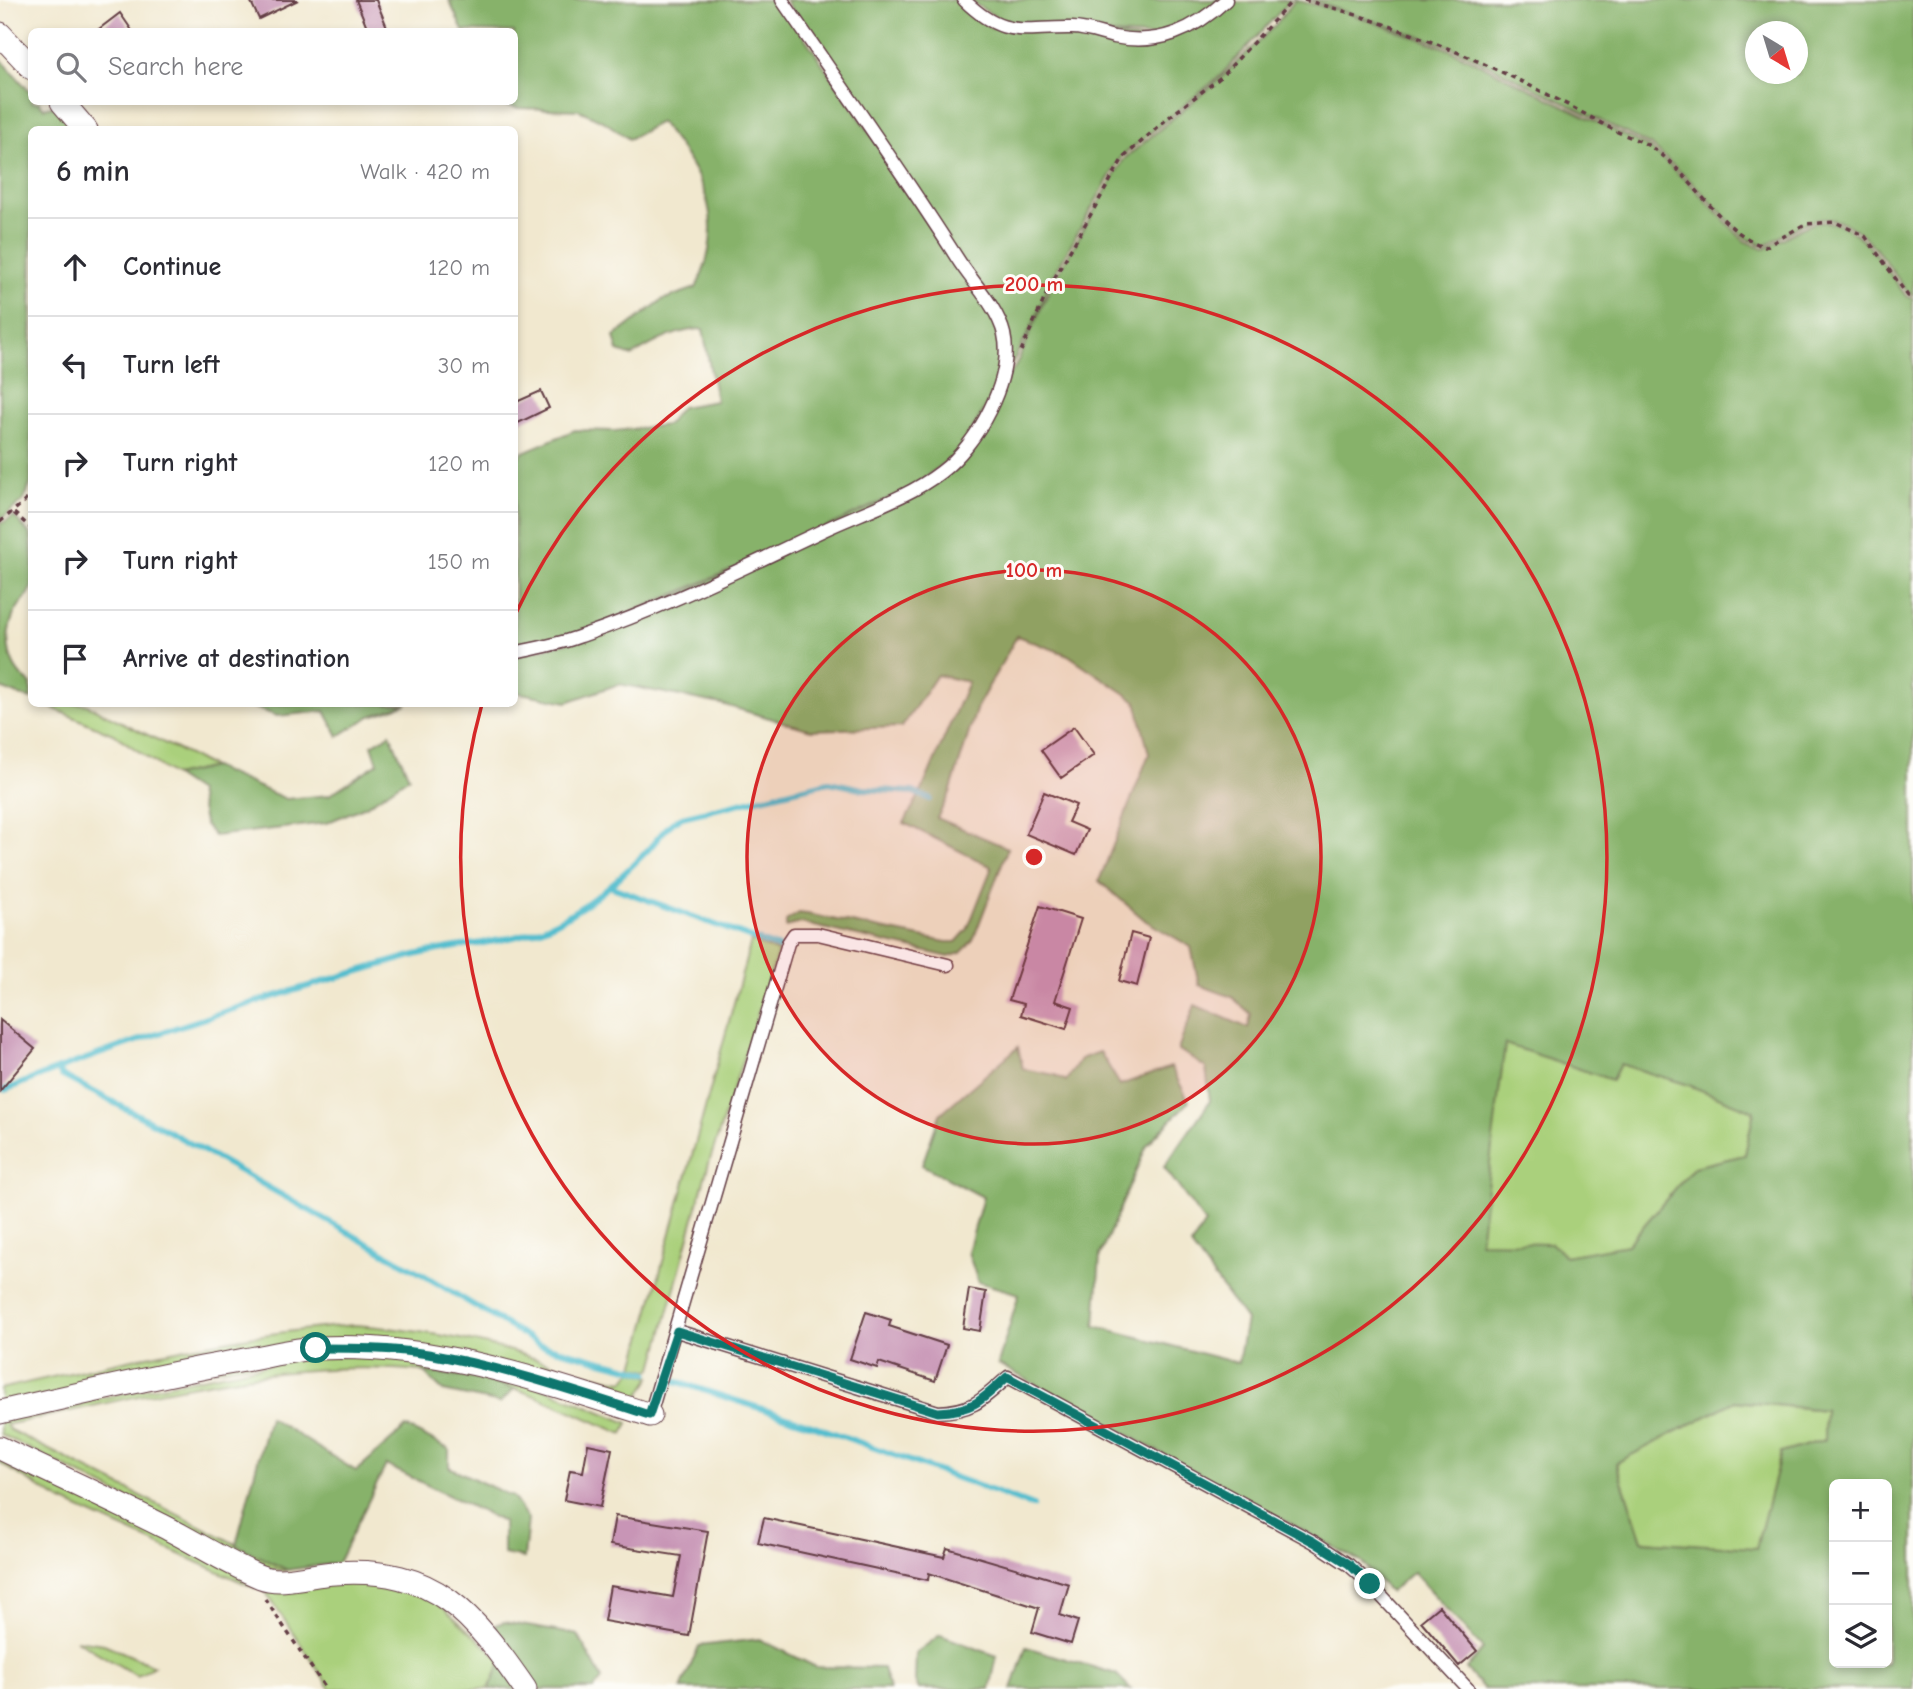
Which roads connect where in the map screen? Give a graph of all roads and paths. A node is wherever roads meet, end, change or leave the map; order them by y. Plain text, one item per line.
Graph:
1 (782, 0) edge
2 (964, 0) edge
3 (1226, 0) edge
4 (1293, 0) edge
5 (1304, 0) edge
6 (0, 34) edge
7 (28, 64) edge
8 (65, 105) edge
9 (83, 126) edge
10 (1913, 296) edge
11 (1020, 353) dead end
12 (28, 495) edge
13 (14, 513) junction
14 (0, 522) edge
15 (28, 525) edge
16 (518, 652) edge
17 (948, 965) dead end
18 (677, 1331) junction
19 (0, 1412) edge
20 (649, 1415) joint
21 (0, 1448) edge
22 (249, 1570) junction
23 (327, 1689) edge
24 (526, 1689) edge
25 (1468, 1689) edge

1 - 16 lane
2 - 3 lane
4 - 11 path
5 - 10 path
6 - 7 street
8 - 9 street
12 - 13 path
13 - 14 path
13 - 15 path
17 - 18 lane
18 - 20 lane
18 - 25 lane
19 - 20 street
21 - 22 street
22 - 23 path
22 - 24 street

